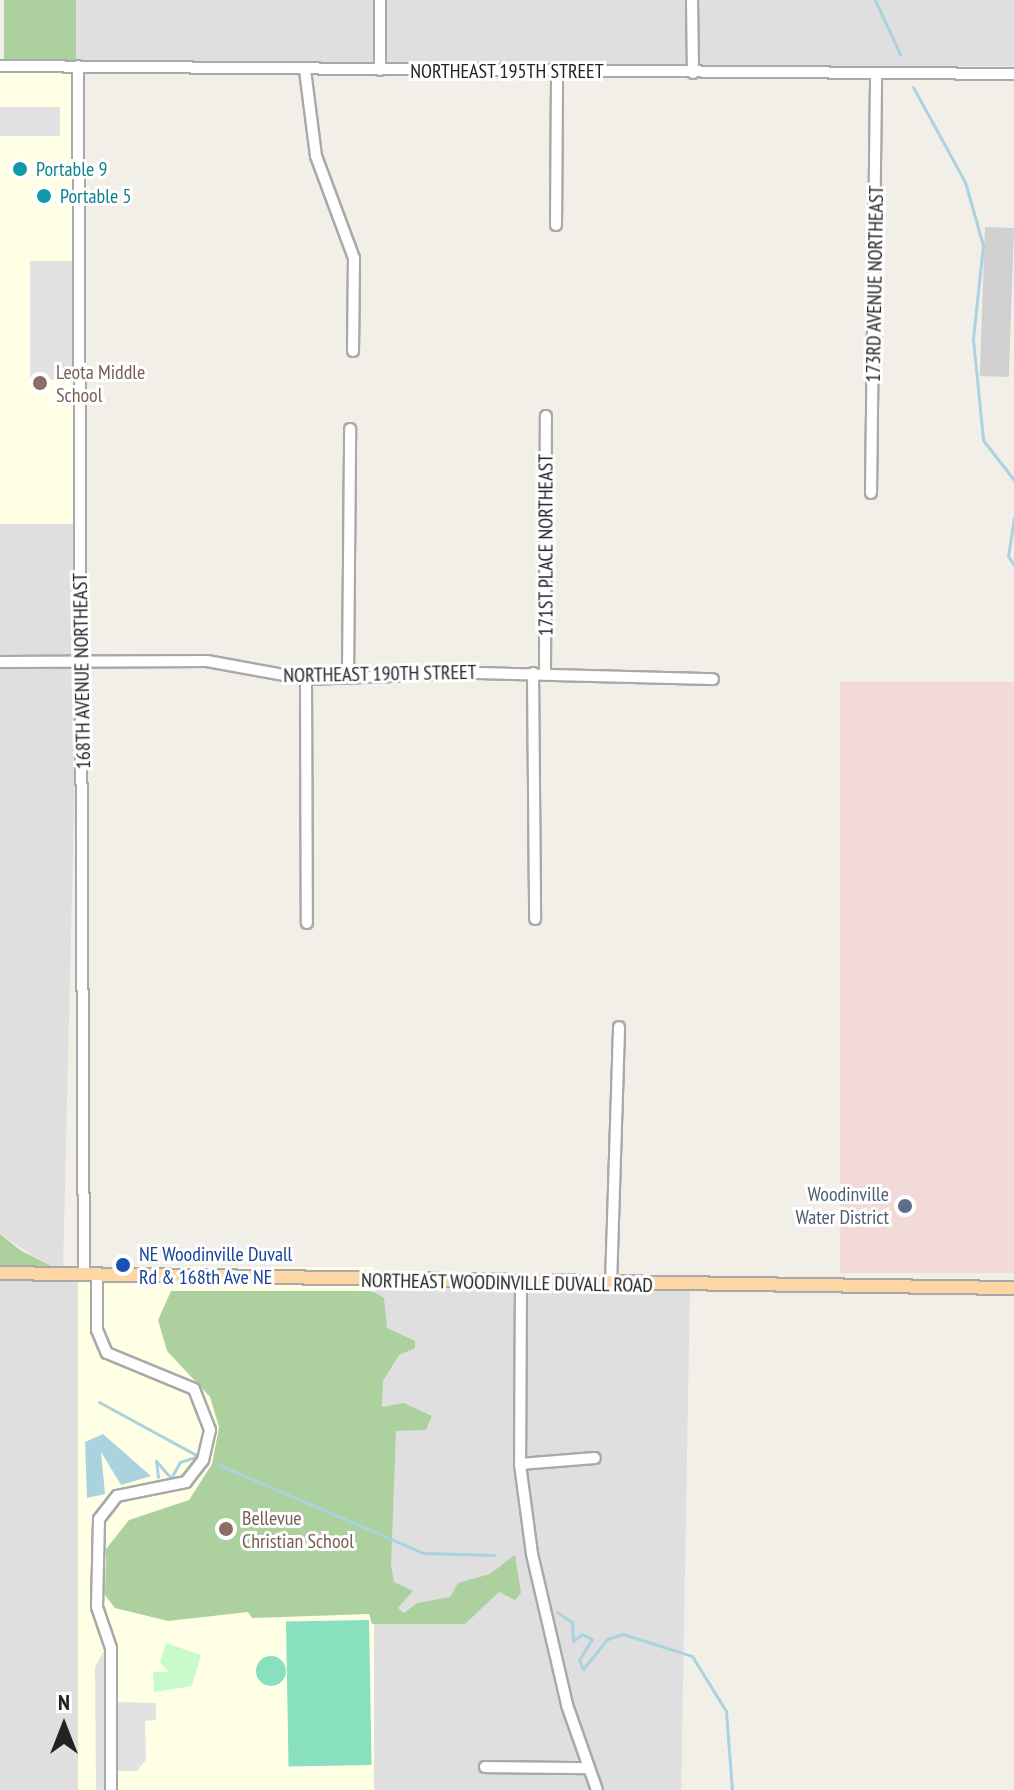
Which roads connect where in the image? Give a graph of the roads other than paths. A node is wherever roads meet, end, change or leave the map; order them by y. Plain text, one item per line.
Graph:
1 (380, 0) edge
2 (692, 0) edge
3 (0, 66) edge
4 (78, 66) junction
5 (305, 70) junction
6 (380, 70) junction
7 (557, 72) junction
8 (693, 73) junction
9 (876, 74) junction
10 (1014, 74) edge
11 (556, 225) dead end
12 (353, 351) dead end
13 (546, 416) dead end
14 (350, 429) dead end
15 (871, 493) dead end
16 (0, 662) edge
17 (82, 662) junction
18 (533, 673) junction
19 (545, 674) junction
20 (348, 677) junction
21 (306, 679) junction
22 (713, 679) dead end
23 (535, 919) dead end
24 (307, 923) dead end
25 (619, 1027) dead end
26 (0, 1273) edge
27 (91, 1275) junction
28 (521, 1282) junction
29 (611, 1284) junction
30 (1014, 1288) edge
31 (595, 1458) dead end
32 (520, 1464) junction
33 (485, 1767) dead end
34 (589, 1768) junction
35 (111, 1790) edge
36 (597, 1790) edge

1 - 6 street
2 - 8 street
3 - 4 street, NORTHEAST 195TH STREET
4 - 5 street, NORTHEAST 195TH STREET
4 - 17 street, 168TH AVENUE NORTHEAST
5 - 6 street, NORTHEAST 195TH STREET
5 - 12 street
6 - 7 street, NORTHEAST 195TH STREET
7 - 8 street, NORTHEAST 195TH STREET
7 - 11 street
8 - 9 street, NORTHEAST 195TH STREET
9 - 10 street, NORTHEAST 195TH STREET
9 - 15 street, 173RD AVENUE NORTHEAST
13 - 19 street, 171ST PLACE NORTHEAST
14 - 20 street
16 - 17 street, NORTHEAST 190TH STREET
17 - 21 street, NORTHEAST 190TH STREET
17 - 27 street, 168TH AVENUE NORTHEAST
18 - 19 street, NORTHEAST 190TH STREET
18 - 20 street, NORTHEAST 190TH STREET
18 - 23 street
19 - 22 street, NORTHEAST 190TH STREET
20 - 21 street, NORTHEAST 190TH STREET
21 - 24 street
25 - 29 street
26 - 27 main road, NORTHEAST WOODINVILLE DUVALL ROAD
27 - 28 main road, NORTHEAST WOODINVILLE DUVALL ROAD
27 - 35 street, 168TH AVENUE NORTHEAST
28 - 29 main road, NORTHEAST WOODINVILLE DUVALL ROAD
28 - 32 street
29 - 30 main road, NORTHEAST WOODINVILLE DUVALL ROAD
31 - 32 street
32 - 34 street
33 - 34 street
34 - 36 street

